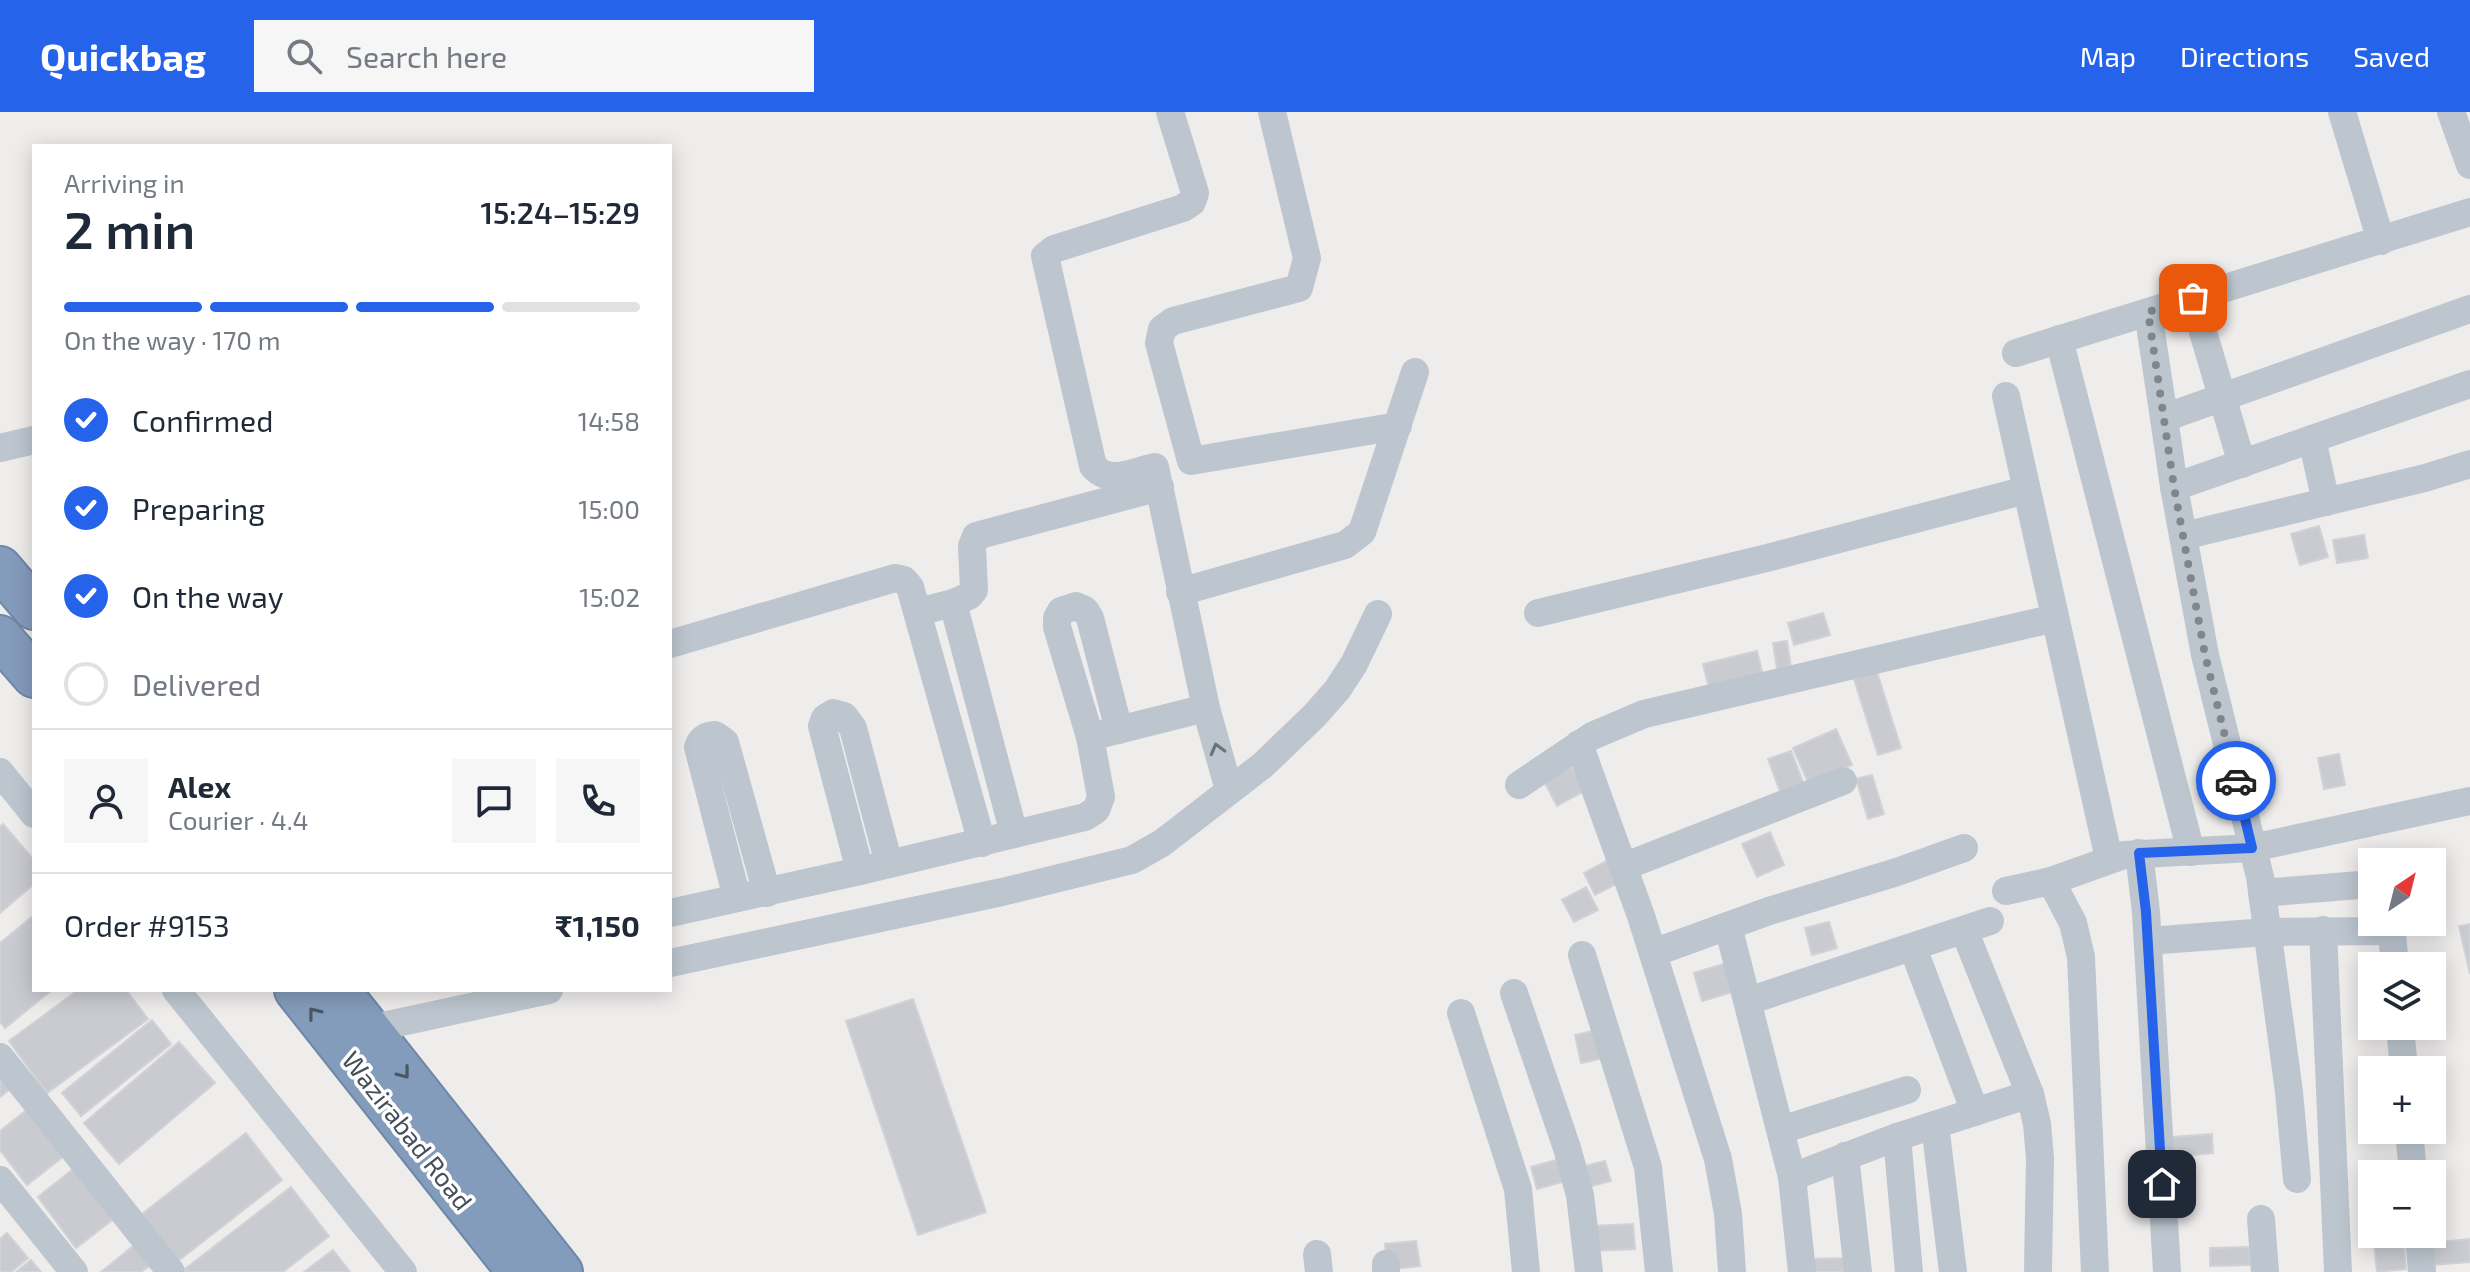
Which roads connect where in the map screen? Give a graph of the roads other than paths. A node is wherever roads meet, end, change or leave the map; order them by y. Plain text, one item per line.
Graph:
1 (1170, 112) edge
2 (1272, 112) edge
3 (2342, 112) edge
4 (2458, 118) edge
5 (2470, 165) edge
6 (2470, 212) edge
7 (2381, 241) junction
8 (2193, 298) junction
9 (2470, 309) edge
10 (2148, 312) junction
11 (2059, 339) junction
12 (2016, 353) dead end
13 (1415, 372) dead end
14 (2470, 384) edge
15 (2006, 396) dead end
16 (2222, 397) junction
17 (2164, 418) junction
18 (1398, 426) junction
19 (2312, 439) junction
20 (32, 440) edge
21 (0, 448) edge
22 (1191, 461) junction
23 (2242, 464) junction
24 (2470, 464) edge
25 (1157, 477) junction
26 (2174, 487) junction
27 (2026, 490) junction
28 (2326, 502) junction
29 (2183, 536) junction
30 (0, 568) edge
31 (1180, 592) junction
32 (953, 603) junction
33 (32, 606) edge
34 (918, 612) junction
35 (1538, 613) dead end
36 (1378, 614) dead end
37 (2055, 618) junction
38 (0, 637) edge
39 (672, 643) edge
40 (32, 674) edge
41 (1206, 708) junction
42 (1119, 730) junction
43 (1090, 737) junction
44 (1579, 744) junction
45 (0, 772) edge
46 (1843, 781) dead end
47 (1519, 785) dead end
48 (1229, 790) junction
49 (2470, 801) edge
50 (32, 812) edge
51 (1014, 834) junction
52 (982, 843) junction
53 (1964, 848) dead end
54 (2252, 848) junction
55 (2191, 852) junction
56 (2139, 853) junction
57 (2109, 859) junction
58 (889, 864) junction
59 (1623, 867) junction
60 (860, 871) junction
61 (2051, 881) junction
62 (2358, 885) edge
63 (2006, 891) dead end
64 (767, 893) junction
65 (2262, 893) junction
66 (737, 898) junction
67 (683, 910) edge
68 (1728, 926) junction
69 (2358, 928) edge
70 (2323, 930) junction
71 (2267, 932) junction
72 (2148, 941) junction
73 (1913, 948) junction
74 (1653, 953) junction
75 (708, 954) junction
76 (1582, 955) dead end
77 (672, 963) edge
78 (178, 992) edge
79 (298, 992) edge
80 (340, 992) edge
81 (540, 992) edge
82 (1514, 993) dead end
83 (1748, 1001) junction
84 (1461, 1013) dead end
85 (369, 1029) junction
86 (0, 1057) edge
87 (1907, 1090) dead end
88 (2030, 1094) junction
89 (1975, 1112) junction
90 (1935, 1125) junction
91 (1781, 1130) junction
92 (1897, 1137) junction
93 (1845, 1156) junction
94 (1792, 1177) junction
95 (2297, 1179) dead end
96 (0, 1180) edge
97 (2261, 1219) dead end
98 (2420, 1248) edge
99 (74, 1272) edge
100 (171, 1272) edge
101 (403, 1272) edge
102 (519, 1272) edge
103 (561, 1272) edge
104 (1526, 1272) edge
105 (1589, 1272) edge
106 (1659, 1272) edge
107 (1732, 1272) edge
108 (1802, 1272) edge
109 (1858, 1272) edge
110 (1909, 1272) edge
111 (1953, 1272) edge
112 (2038, 1272) edge
113 (2095, 1272) edge
114 (2167, 1272) edge
115 (2265, 1272) edge
116 (2338, 1272) edge
117 (2422, 1272) edge

1 - 25 street
2 - 22 street
3 - 7 street
4 - 5 street
6 - 7 street
7 - 8 street
8 - 10 street
8 - 16 street
9 - 16 street
10 - 11 street
10 - 17 street
11 - 12 street
11 - 55 street
13 - 18 street
14 - 19 street
15 - 27 street
16 - 17 street
16 - 23 street
17 - 26 street
18 - 22 street
18 - 31 street
19 - 23 street
19 - 28 street
20 - 21 street
22 - 25 street
23 - 26 street
24 - 28 street
25 - 31 street
25 - 32 street
26 - 29 street
27 - 35 street
27 - 37 street
28 - 29 street
29 - 54 street
30 - 33 highway
31 - 41 street
32 - 34 street
32 - 51 street
34 - 39 street
34 - 52 street
36 - 48 street
37 - 44 street
37 - 57 street
38 - 40 highway
41 - 42 street
48 -> 41 street
42 - 43 street
42 - 43 street
43 - 51 street
44 - 47 street
44 - 59 street
45 - 50 street
46 - 59 street
48 - 75 street
49 - 54 street
51 - 52 street
52 - 58 street
53 - 68 street
54 - 55 street
54 - 65 street
55 - 56 street
56 - 57 street
56 - 72 street
57 - 61 street
58 - 60 street
58 - 60 street
59 - 74 street
60 - 64 street
61 - 63 street
61 - 113 street
62 - 65 street
64 - 66 street
64 - 66 street
65 - 71 street
66 - 67 street
67 - 75 street
68 - 74 street
68 - 83 street
69 - 70 street
70 - 71 street
70 - 116 street
71 - 72 street
71 - 95 street
72 - 114 street
73 - 83 street
73 - 88 street
73 - 89 street
74 - 107 street
75 - 77 street
76 - 106 street
78 - 101 street
102 -> 79 highway, Wazirabad Road
80 - 85 highway, Wazirabad Road
81 - 85 street
82 - 105 street
83 - 91 street
84 - 104 street
85 -> 103 highway, Wazirabad Road
86 - 100 street
87 - 91 street
88 - 89 street
88 - 112 street
89 - 90 street
90 - 92 street
90 - 111 street
91 - 94 street
92 - 93 street
92 - 110 street
93 - 94 street
93 - 109 street
94 - 108 street
96 - 99 street
97 - 115 street
98 - 117 street

